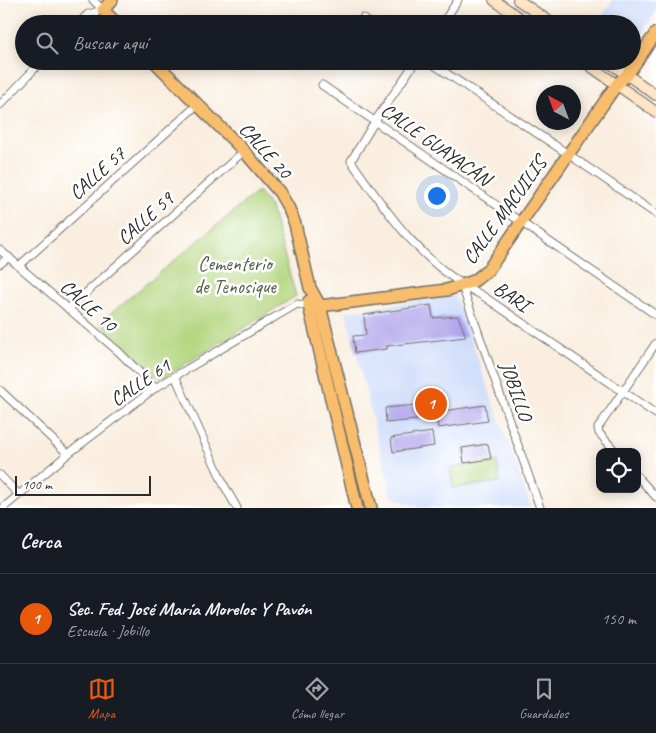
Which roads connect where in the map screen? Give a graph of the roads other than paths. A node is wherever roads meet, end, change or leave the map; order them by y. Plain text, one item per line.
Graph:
1 (93, 0) edge
2 (112, 0) edge
3 (458, 0) edge
4 (494, 0) edge
5 (518, 0) edge
6 (102, 10) junction
7 (87, 15) edge
8 (107, 15) edge
9 (448, 15) edge
10 (515, 15) edge
11 (540, 15) edge
12 (656, 33) edge
13 (641, 55) edge
14 (33, 70) edge
15 (163, 70) edge
16 (410, 70) edge
17 (442, 70) edge
18 (596, 70) edge
19 (620, 70) edge
20 (630, 70) edge
21 (627, 75) junction
22 (617, 84) junction
23 (322, 85) dead end
24 (656, 95) edge
25 (0, 105) edge
26 (197, 105) junction
27 (656, 112) edge
28 (375, 121) junction
29 (244, 151) junction
30 (568, 154) junction
31 (656, 214) edge
32 (521, 222) junction
33 (0, 250) edge
34 (9, 257) junction
35 (0, 264) edge
36 (19, 266) junction
37 (462, 286) junction
38 (314, 306) junction
39 (68, 308) junction
40 (656, 315) edge
41 (656, 343) edge
42 (175, 376) junction
43 (155, 388) junction
44 (0, 390) edge
45 (622, 391) junction
46 (656, 414) edge
47 (612, 448) edge
48 (68, 454) junction
49 (0, 475) edge
50 (641, 480) edge
51 (367, 490) junction
52 (353, 493) junction
53 (19, 495) junction
54 (656, 497) edge
55 (3, 508) edge
56 (237, 508) edge
57 (357, 508) edge
58 (372, 508) edge
59 (540, 508) edge

1 - 6 street
2 - 6 main road
3 - 9 street
4 - 10 main road
5 - 11 main road
6 - 7 street
6 - 8 main road
12 - 13 main road, CALLE MACUILIS
14 - 25 street
15 - 26 main road, CALLE 20
16 - 28 street
17 - 30 street
18 - 22 main road
19 - 21 main road
20 - 21 main road, CALLE MACUILIS
21 - 22 main road, CALLE MACUILIS
21 - 24 main road
22 - 27 main road
22 - 30 main road, CALLE MACUILIS
23 - 28 street, CALLE GUAYACÁN
26 - 29 main road, CALLE 20
26 - 36 street, CALLE 57
28 - 32 street, CALLE GUAYACÁN
28 - 37 street, BARI
29 - 38 main road, CALLE 20
29 - 39 street, CALLE 59
30 - 31 street
30 - 32 main road, CALLE MACUILIS
32 - 37 main road, CALLE MACUILIS
32 - 40 street, CALLE GUAYACÁN
33 - 34 street, CALLE 10
34 - 35 street
34 - 36 street, CALLE 10
36 - 39 street, CALLE 10
37 - 38 main road, CALLE MACUILIS
37 - 45 street, BARI
37 - 59 street, JOBILLO
38 - 42 street, CALLE 61
38 - 51 main road, CALLE 20
38 - 52 main road, CALLE 20
39 - 43 street, CALLE 10
41 - 45 street
42 - 43 street, CALLE 61
42 - 56 street
43 - 48 street, CALLE 61
44 - 48 street
45 - 46 street, BARI
45 - 47 street
48 - 53 street, CALLE 61
49 - 53 street
50 - 54 street
51 - 52 main road
51 - 58 main road, CALLE 20
52 - 57 main road, CALLE 20
53 - 55 street, CALLE 61

